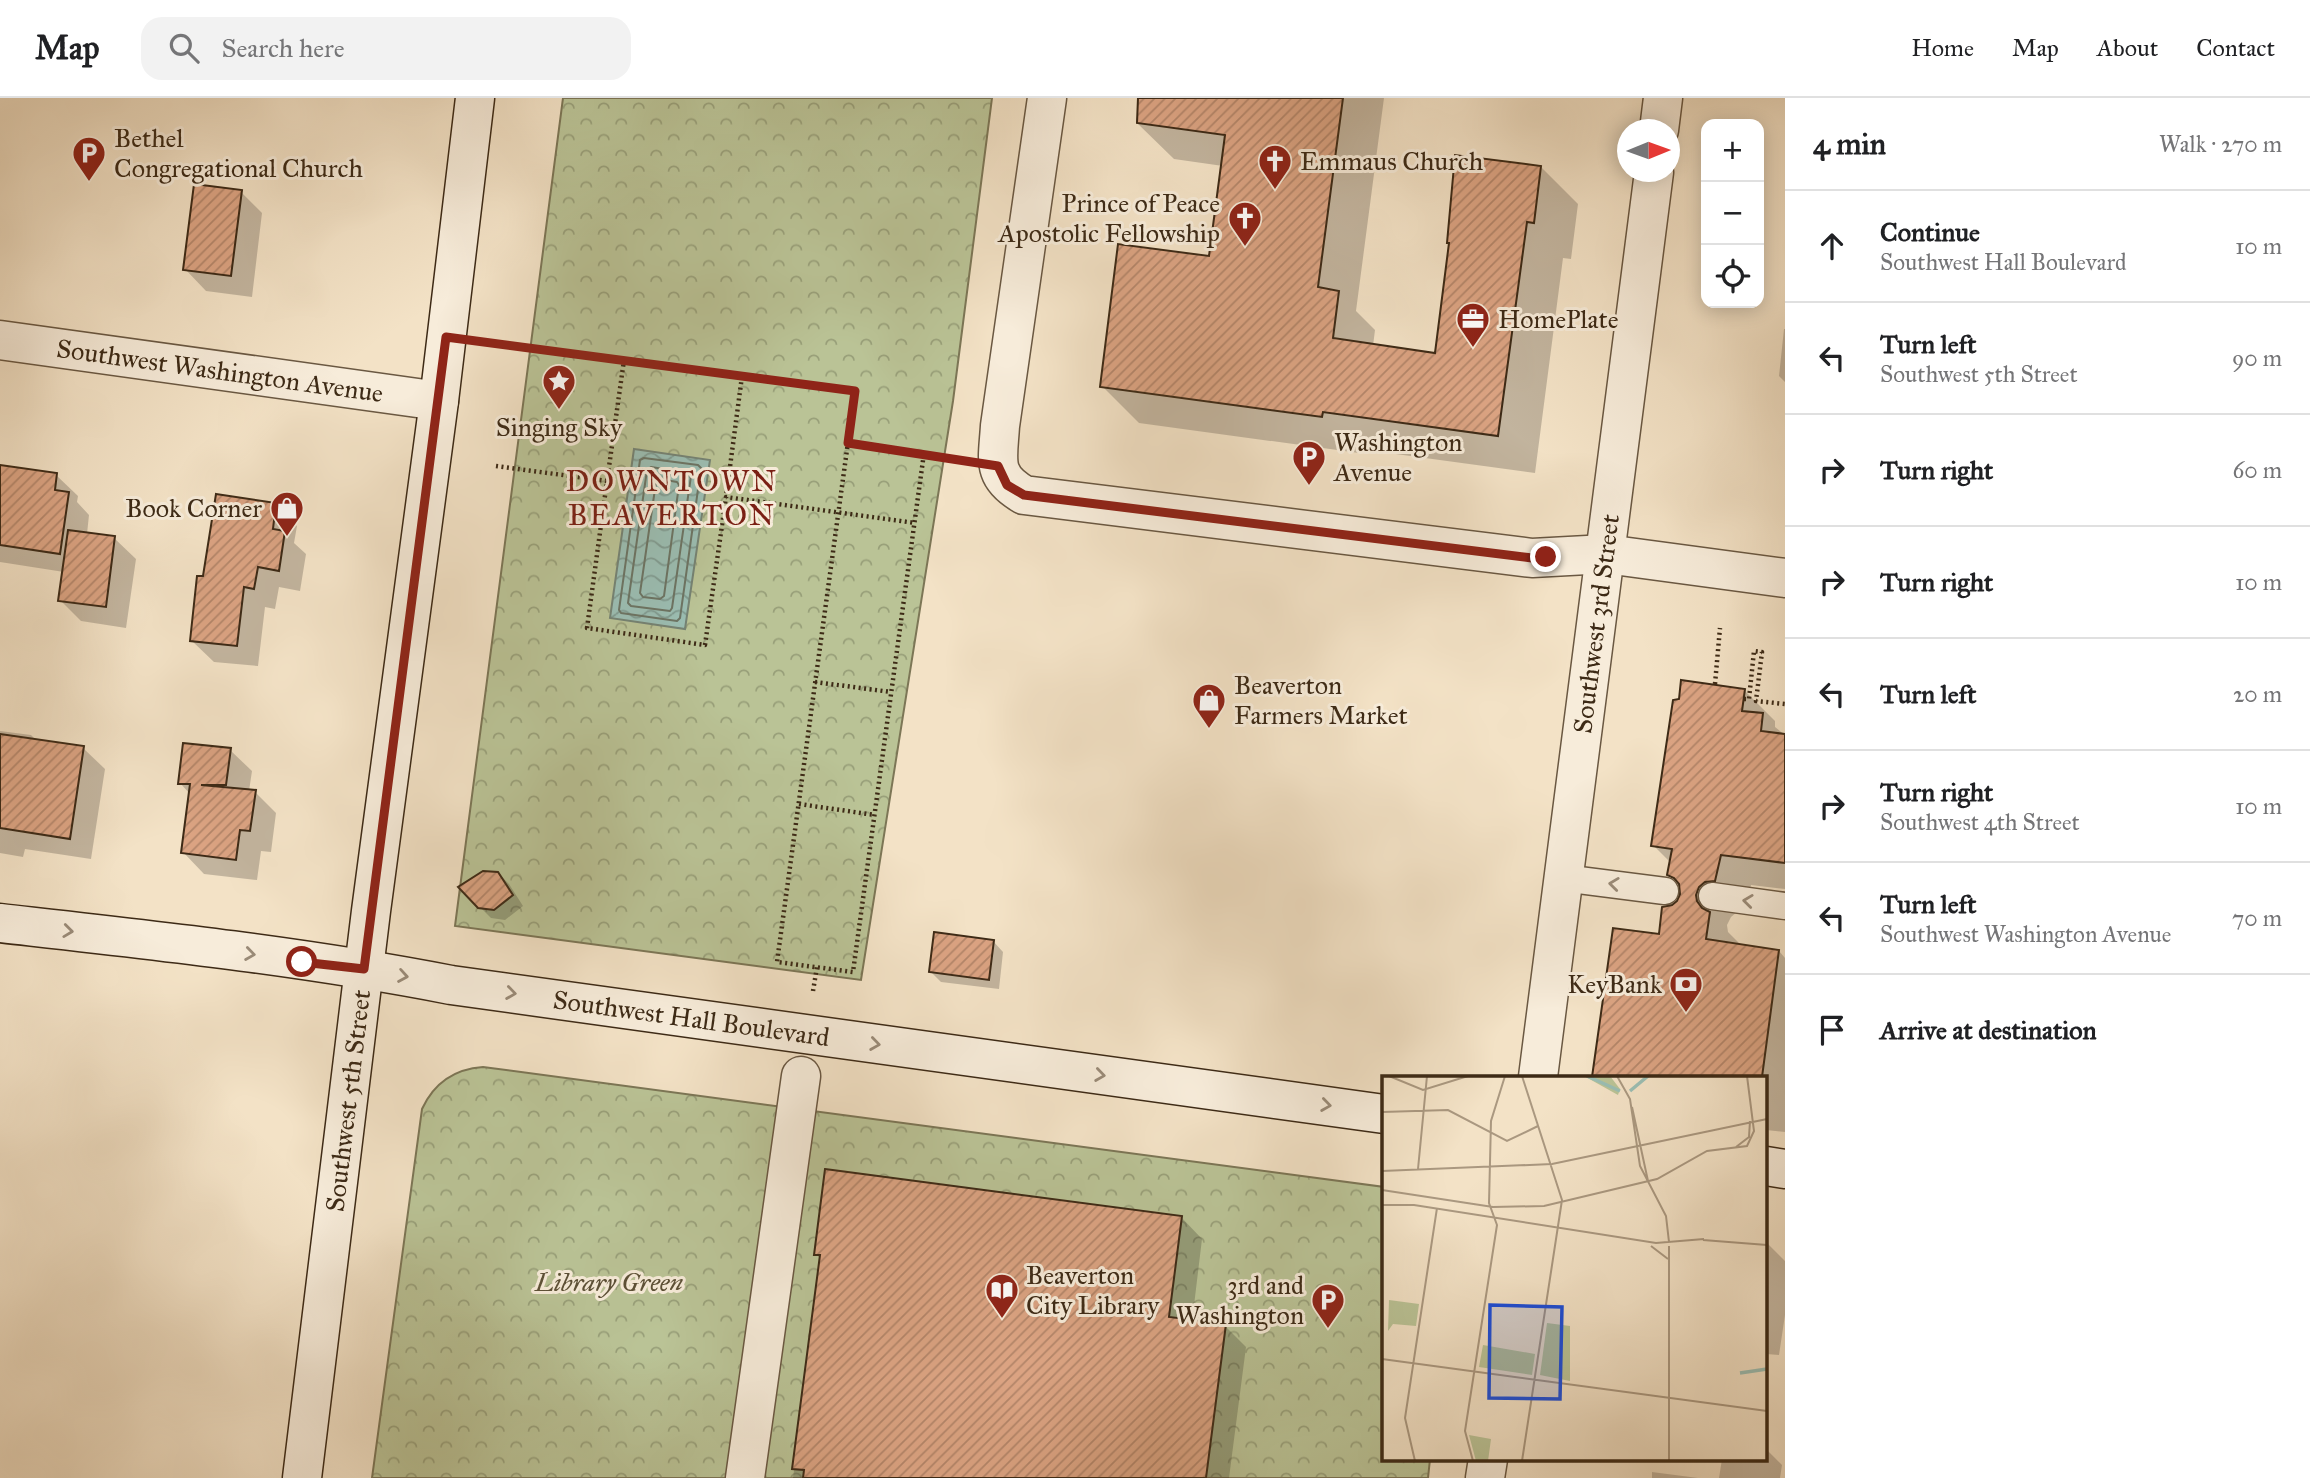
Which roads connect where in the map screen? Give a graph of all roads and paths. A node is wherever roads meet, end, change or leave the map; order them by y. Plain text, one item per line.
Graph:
1 (475, 98) edge
2 (1047, 98) edge
3 (1663, 98) edge
4 (1660, 119) edge
5 (1653, 182) edge
6 (446, 337) junction
7 (0, 340) edge
8 (624, 360) junction
9 (742, 376) junction
10 (439, 401) junction
11 (848, 443) junction
12 (924, 453) junction
13 (496, 466) dead end
14 (998, 466) junction
15 (607, 481) junction
16 (726, 497) junction
17 (838, 513) junction
18 (915, 523) junction
19 (1606, 554) junction
20 (1785, 578) edge
21 (1720, 628) dead end
22 (815, 682) junction
23 (1715, 684) dead end
24 (891, 692) junction
25 (1744, 699) dead end
26 (1785, 705) edge
27 (799, 804) junction
28 (875, 815) junction
29 (1563, 878) junction
30 (1665, 891) dead end
31 (1712, 896) dead end
32 (1785, 906) edge
33 (0, 923) edge
34 (817, 967) junction
35 (364, 969) junction
36 (812, 1004) dead end
37 (801, 1076) dead end
38 (1538, 1076) edge
39 (1382, 1114) edge
40 (1488, 1460) edge
41 (302, 1478) edge
42 (745, 1478) edge
43 (1485, 1478) edge

1 - 6 street, Southwest 5th Street
2 - 14 street
3 - 4 street
5 - 19 street, Southwest 3rd Street
6 - 8 path
6 - 10 street, Southwest 5th Street
7 - 10 street, Southwest Washington Avenue
8 - 9 path
8 - 15 path
9 - 11 path
9 - 16 path
10 - 35 street, Southwest 5th Street
11 - 12 path
11 - 17 path
12 - 14 path
12 - 18 path
13 - 15 path
14 - 19 street
15 - 16 path
16 - 17 path
17 - 18 path
17 - 22 path
18 - 24 path
19 - 20 street
19 - 29 street, Southwest 3rd Street
21 - 23 path
22 - 24 path
22 - 27 path
24 - 28 path
25 - 26 path
27 - 28 path
27 - 34 path
28 - 34 path
30 -> 29 lane
29 - 38 street, Southwest 3rd Street
32 -> 31 lane
33 -> 35 street, Southwest Hall Boulevard
34 - 36 path
35 -> 39 street, Southwest Hall Boulevard
35 - 41 street, Southwest 5th Street
37 - 42 street
40 - 43 street

